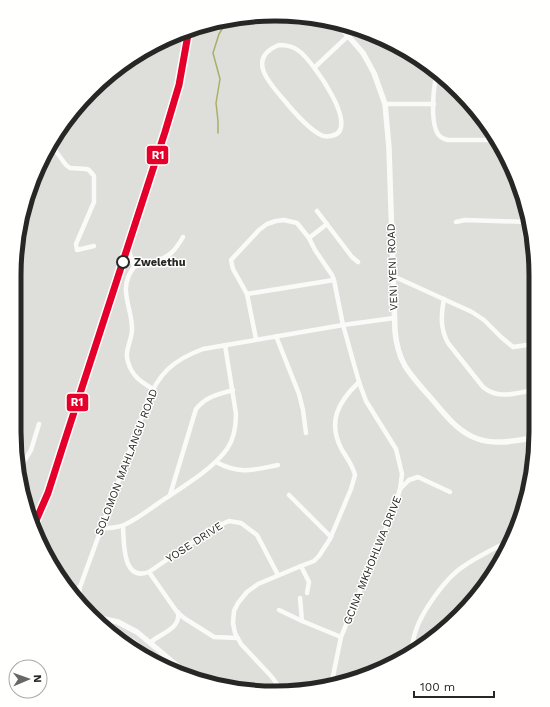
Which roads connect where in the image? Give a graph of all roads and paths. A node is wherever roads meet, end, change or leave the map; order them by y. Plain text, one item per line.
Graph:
1 (343, 31) edge
2 (348, 36) junction
3 (314, 67) junction
4 (436, 79) edge
5 (385, 104) junction
6 (434, 104) junction
7 (490, 140) edge
8 (54, 149) edge
9 (317, 211) dead end
10 (456, 222) dead end
11 (523, 222) edge
12 (327, 224) junction
13 (183, 237) dead end
14 (309, 238) junction
15 (94, 246) dead end
16 (129, 251) dead end
17 (358, 262) dead end
18 (134, 267) junction
19 (393, 276) junction
20 (334, 280) junction
21 (247, 294) junction
22 (444, 299) junction
23 (394, 318) junction
24 (343, 325) junction
25 (276, 336) junction
26 (256, 339) junction
27 (529, 344) edge
28 (225, 345) junction
29 (359, 382) junction
30 (153, 389) junction
31 (233, 390) junction
32 (529, 391) edge
33 (39, 424) dead end
34 (306, 433) dead end
35 (529, 439) edge
36 (216, 462) junction
37 (23, 463) edge
38 (278, 465) dead end
39 (400, 489) junction
40 (450, 492) dead end
41 (289, 495) dead end
42 (170, 496) junction
43 (123, 526) junction
44 (100, 529) junction
45 (331, 537) junction
46 (503, 544) edge
47 (301, 566) junction
48 (149, 572) junction
49 (278, 575) junction
50 (79, 588) junction
51 (78, 592) edge
52 (307, 593) dead end
53 (79, 594) edge
54 (300, 598) dead end
55 (279, 610) dead end
56 (178, 612) junction
57 (102, 618) edge
58 (302, 621) junction
59 (340, 637) junction
60 (238, 638) junction
61 (151, 642) junction
62 (413, 645) edge
63 (181, 668) edge
64 (333, 678) edge
65 (278, 686) edge

1 - 2 street, VENI YENI ROAD
2 - 3 street
2 - 5 street, VENI YENI ROAD
3 - 3 street
4 - 6 street
5 - 6 street
5 - 19 street, VENI YENI ROAD
6 - 7 street
8 - 15 street
9 - 12 street
10 - 11 street
12 - 14 street
12 - 17 street
13 - 18 street
14 - 20 street, GCINA MKHOHLWA DRIVE
14 - 21 street, GCINA MKHOHLWA DRIVE
16 - 18 street
18 - 30 street
19 - 22 street
19 - 23 street, VENI YENI ROAD
20 - 21 street
20 - 24 street, GCINA MKHOHLWA DRIVE
21 - 26 street
22 - 27 street
22 - 32 street
23 - 24 street, SOLOMON MAHLANGU ROAD
23 - 35 street, VENI YENI ROAD
24 - 25 street, SOLOMON MAHLANGU ROAD
24 - 29 street, GCINA MKHOHLWA DRIVE
25 - 26 street, SOLOMON MAHLANGU ROAD
25 - 34 street
26 - 28 street, SOLOMON MAHLANGU ROAD
28 - 30 street, SOLOMON MAHLANGU ROAD
28 - 31 street
29 - 39 street, GCINA MKHOHLWA DRIVE
29 - 45 street
30 - 44 street, SOLOMON MAHLANGU ROAD
31 - 36 street
31 - 42 street
33 - 37 street
36 - 38 street
36 - 42 street
39 - 40 street
39 - 59 street, GCINA MKHOHLWA DRIVE
41 - 45 street
42 - 43 street
43 - 44 street
43 - 48 street
44 - 50 street, SOLOMON MAHLANGU ROAD
45 - 47 street
46 - 62 street
47 - 49 street
47 - 52 street
48 - 49 street, YOSE DRIVE
48 - 56 street
49 - 60 street
50 - 51 street, SOLOMON MAHLANGU ROAD
50 - 53 street
54 - 58 street
55 - 58 street
56 - 60 street
56 - 61 street
57 - 61 street
58 - 59 street
59 - 64 street, GCINA MKHOHLWA DRIVE
60 - 65 street
61 - 63 street

